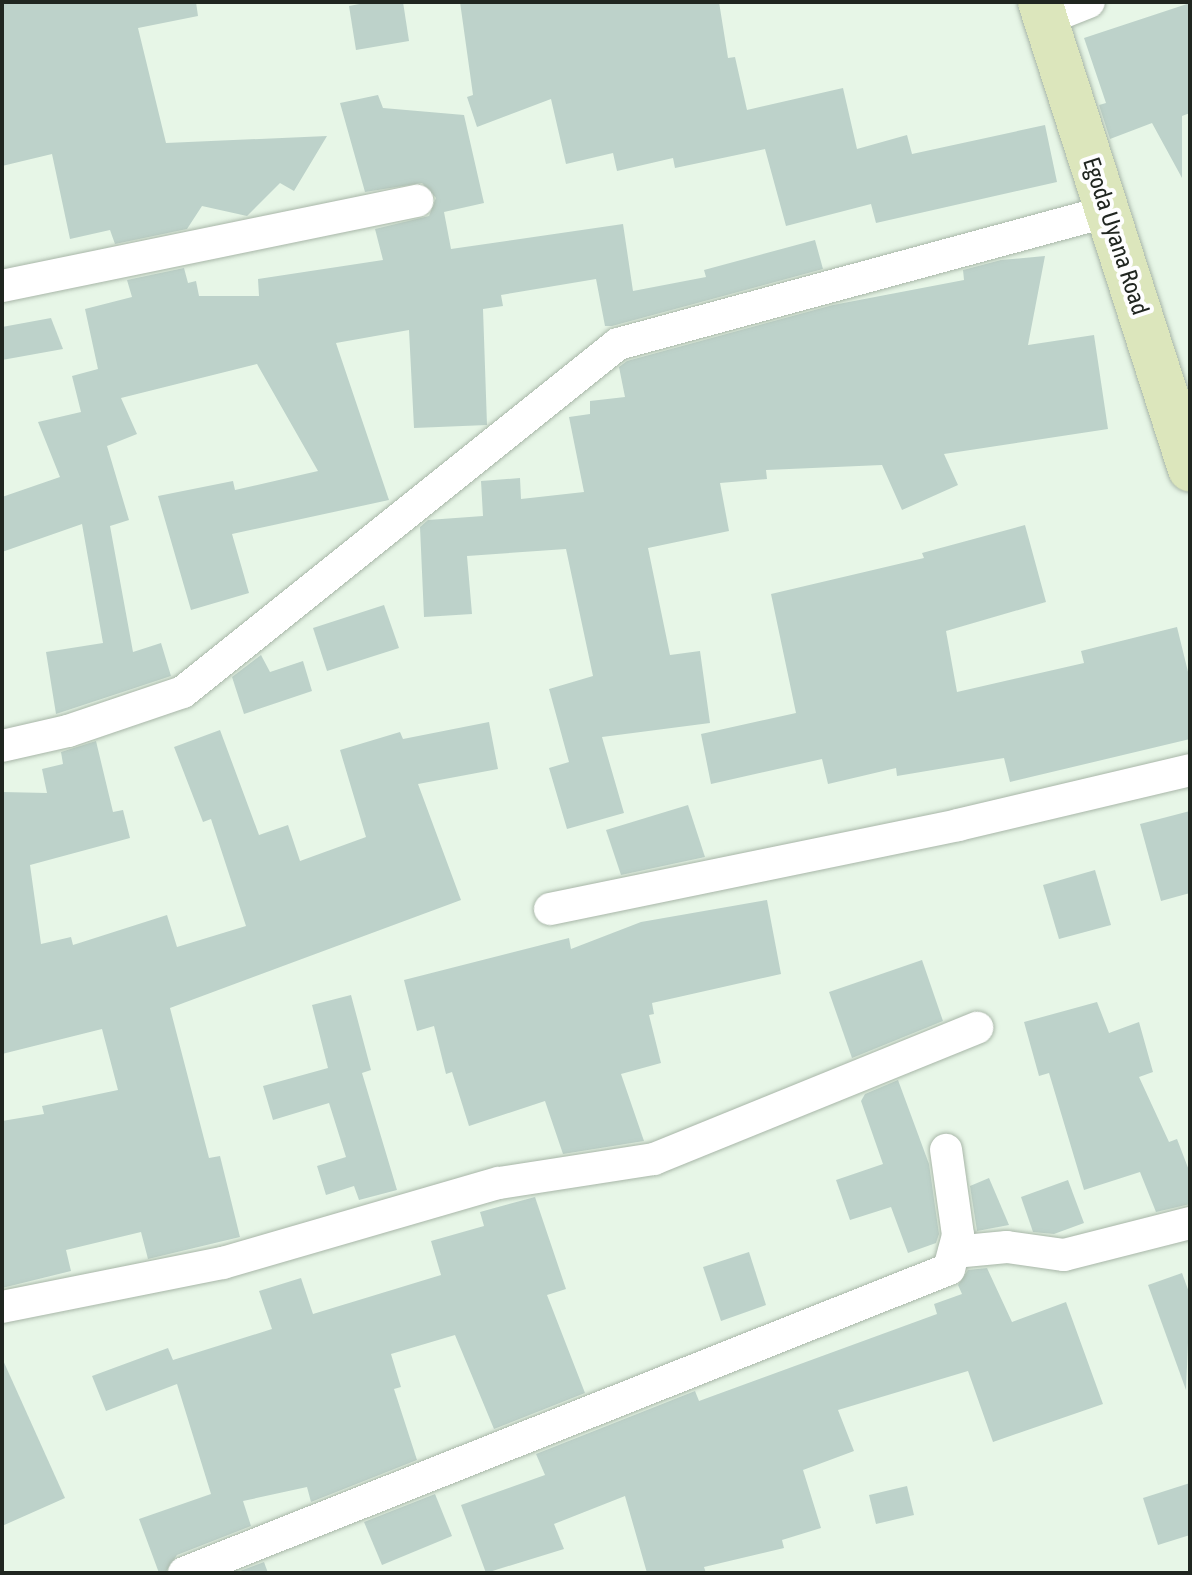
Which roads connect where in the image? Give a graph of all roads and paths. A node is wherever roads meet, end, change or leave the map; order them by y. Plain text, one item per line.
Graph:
1 (1089, 2) edge
2 (1043, 10) edge
3 (417, 201) dead end
4 (1109, 211) junction
5 (2, 286) edge
6 (1180, 404) edge
7 (1190, 470) edge
8 (2, 746) edge
9 (1190, 770) edge
10 (550, 909) dead end
11 (977, 1028) dead end
12 (946, 1150) dead end
13 (1190, 1223) edge
14 (954, 1252) junction
15 (2, 1307) edge
16 (184, 1573) edge

1 - 2 street
2 - 4 main road, Egoda Uyana Road
3 - 5 street
4 - 6 main road, Egoda Uyana Road
4 - 8 street
6 - 7 main road, Egoda Uyana Road
9 - 10 street
11 - 15 street
12 - 14 street
13 - 14 street
14 - 16 street

